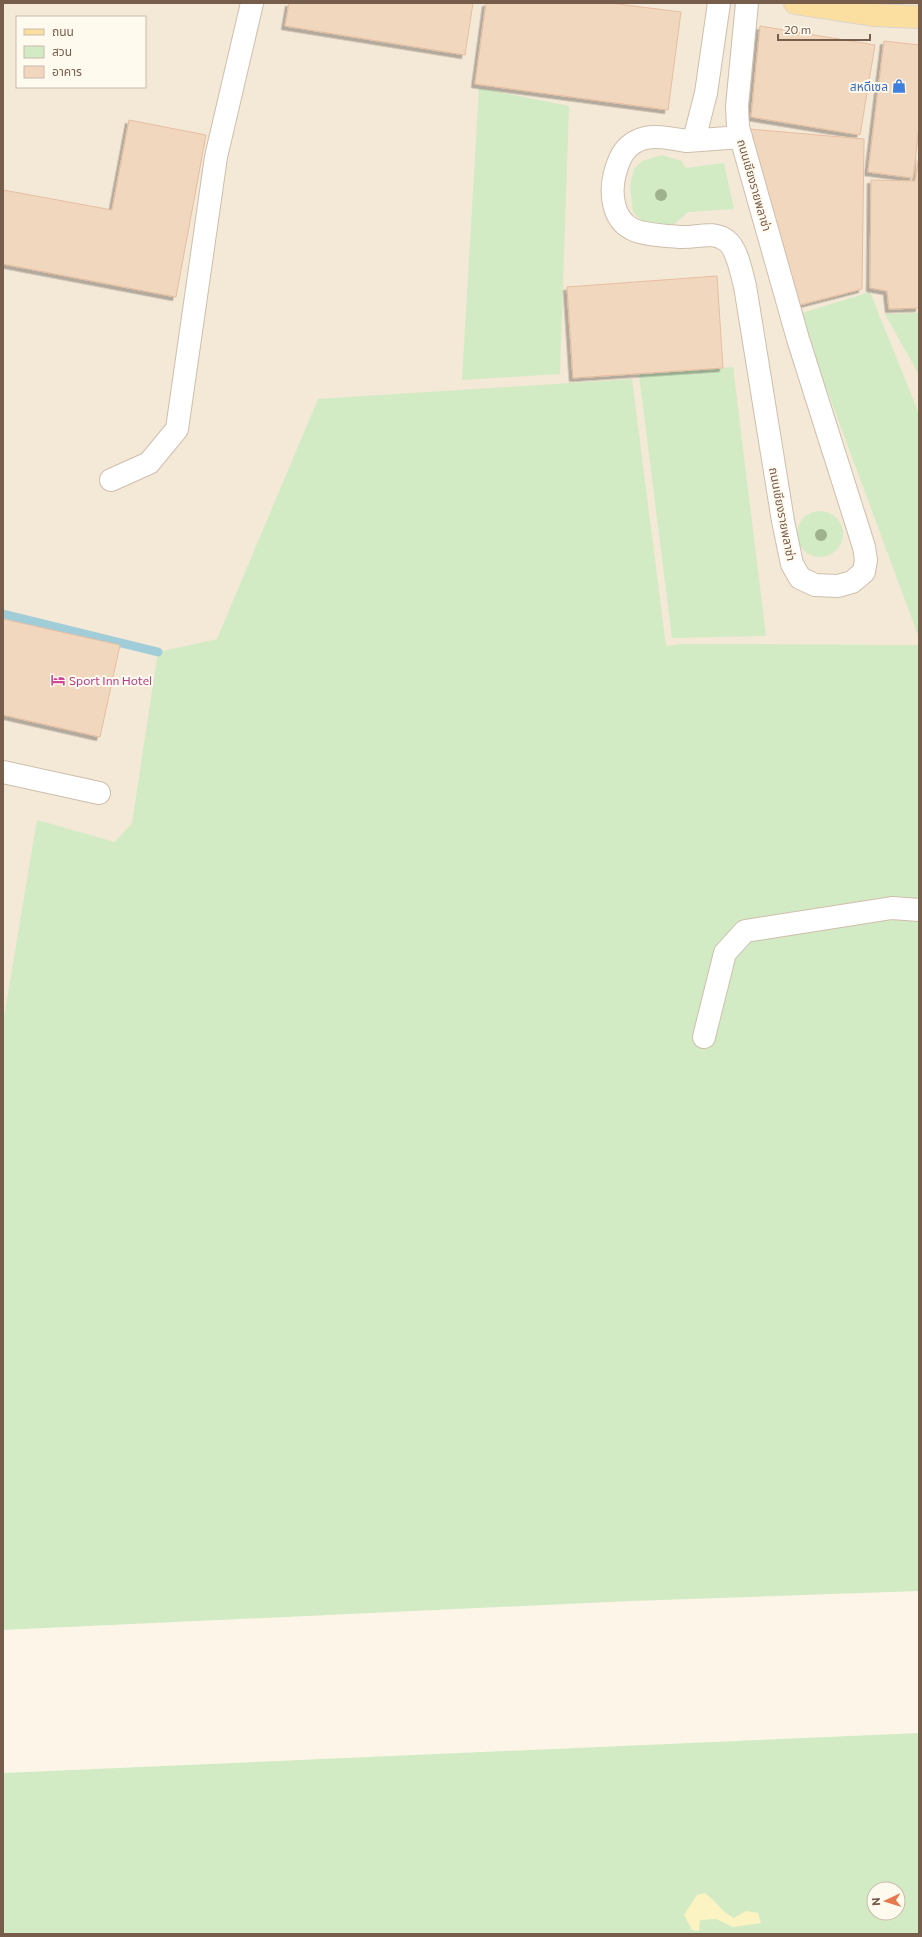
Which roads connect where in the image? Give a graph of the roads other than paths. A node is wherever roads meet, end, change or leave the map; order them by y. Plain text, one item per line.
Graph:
1 (252, 3) edge
2 (719, 3) edge
3 (747, 3) edge
4 (795, 3) edge
5 (919, 17) edge
6 (741, 137) junction
7 (688, 141) junction
8 (111, 480) dead end
9 (3, 772) edge
10 (99, 793) dead end
11 (919, 910) edge
12 (704, 1037) dead end

1 - 8 lane
2 - 7 lane
3 - 6 lane, ถนนเชียงรายพลาซ่า
4 - 5 main road
6 - 7 lane
6 - 7 lane, ถนนเชียงรายพลาซ่า
9 - 10 lane
11 - 12 lane

